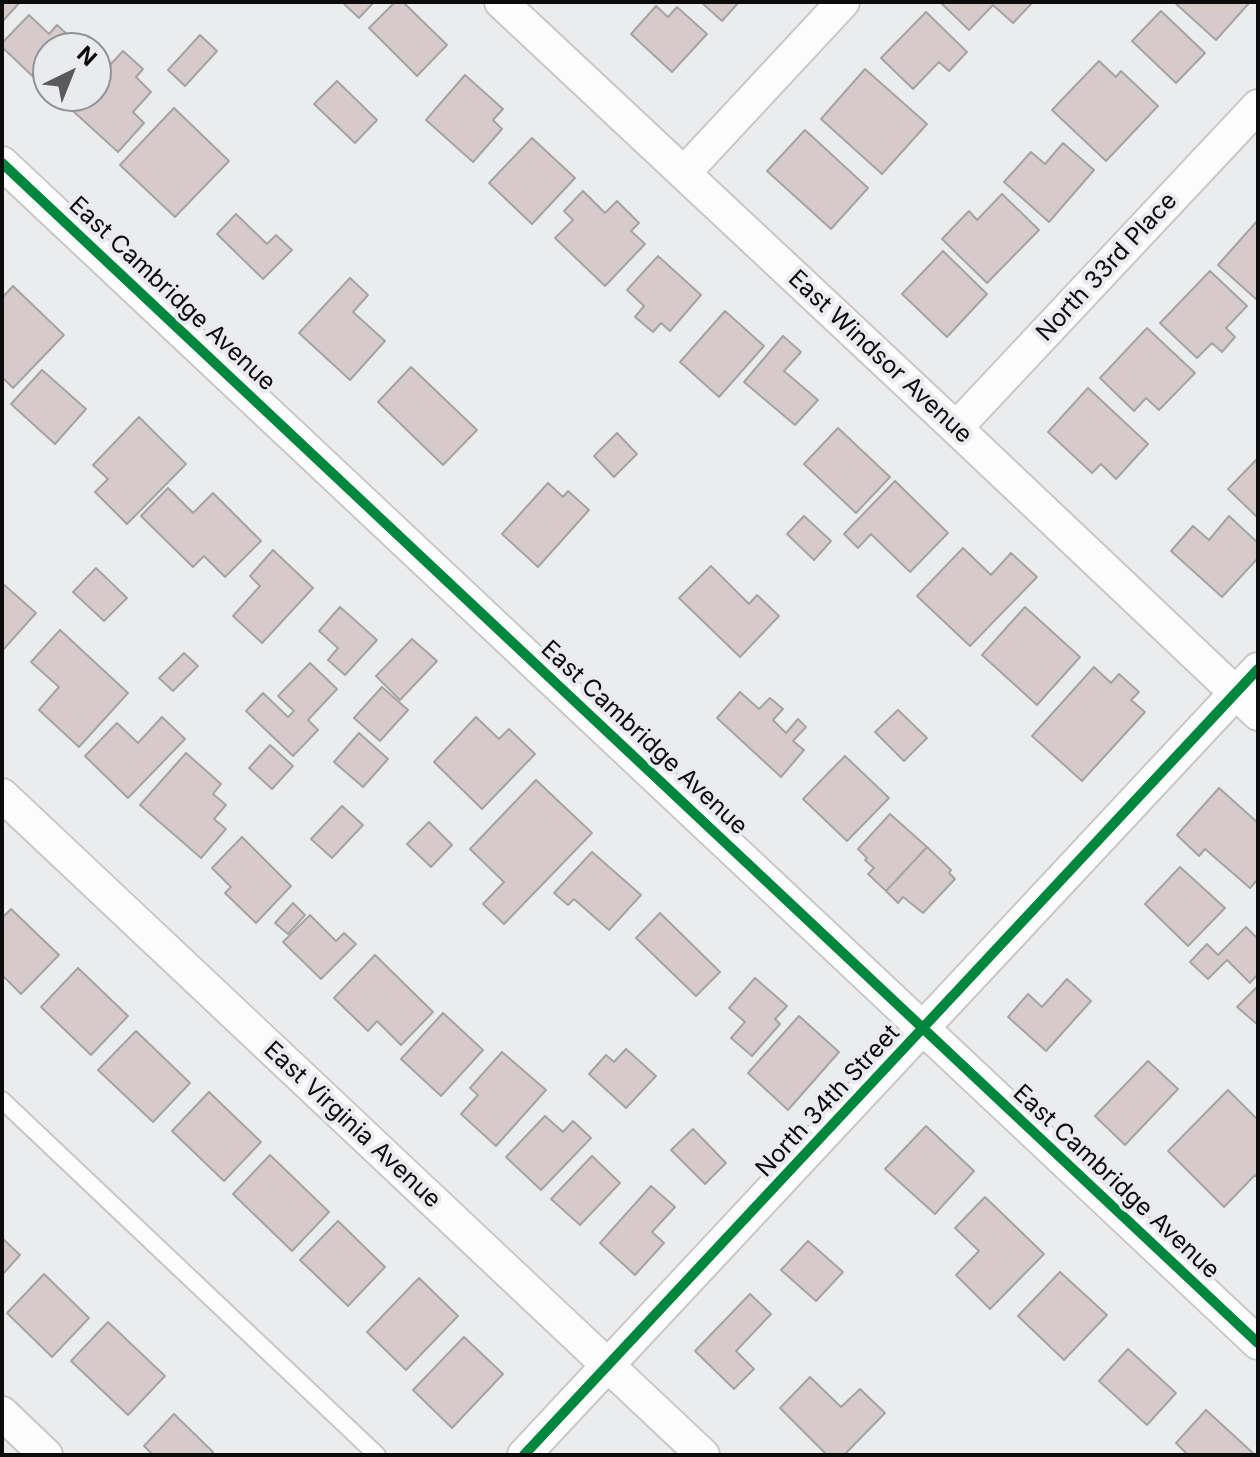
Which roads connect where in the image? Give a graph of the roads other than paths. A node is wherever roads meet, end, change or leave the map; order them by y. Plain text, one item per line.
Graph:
1 (501, 2) edge
2 (843, 2) edge
3 (1258, 106) edge
4 (2, 163) edge
5 (684, 173) junction
6 (956, 428) junction
7 (1258, 669) edge
8 (1247, 704) edge
9 (2, 795) edge
10 (923, 1028) junction
11 (2, 1100) edge
12 (1258, 1343) edge
13 (608, 1365) junction
14 (2, 1413) edge
15 (46, 1455) edge
16 (377, 1455) edge
17 (524, 1455) edge
18 (703, 1455) edge

1 - 5 street, East Windsor Avenue
2 - 5 street
3 - 6 street, North 33rd Place
4 - 10 street, East Cambridge Avenue
5 - 6 street, East Windsor Avenue
6 - 8 street, East Windsor Avenue
7 - 8 street, North 34th Street
8 - 10 street, North 34th Street
9 - 13 street, East Virginia Avenue
10 - 12 street, East Cambridge Avenue
10 - 13 street, North 34th Street
11 - 16 lane
13 - 17 street, North 34th Street
13 - 18 street, East Virginia Avenue
14 - 15 street

